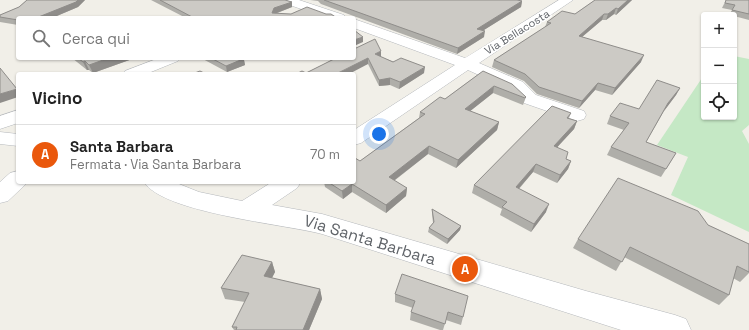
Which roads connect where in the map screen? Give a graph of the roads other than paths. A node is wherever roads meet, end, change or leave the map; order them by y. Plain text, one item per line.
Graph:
1 (288, 0) edge
2 (329, 0) edge
3 (567, 0) edge
4 (308, 7) junction
5 (294, 13) edge
6 (333, 16) edge
7 (356, 25) edge
8 (168, 60) edge
9 (467, 64) junction
10 (136, 72) edge
11 (576, 116) dead end
12 (16, 117) edge
13 (0, 123) edge
14 (0, 138) edge
15 (356, 138) edge
16 (16, 140) edge
17 (16, 181) edge
18 (160, 184) edge
19 (286, 184) edge
20 (0, 196) edge
21 (245, 211) junction
22 (675, 330) edge

1 - 4 street
2 - 4 street
3 - 9 street, Via Bellacosta
4 - 5 street
4 - 6 street
7 - 9 street
8 - 10 street
9 - 11 street, Via Bellacosta
9 - 15 street, Via Bellacosta
12 - 13 street
14 - 16 street
17 - 20 street
18 - 21 street, Via Santa Barbara
19 - 21 street
21 - 22 street, Via Santa Barbara

